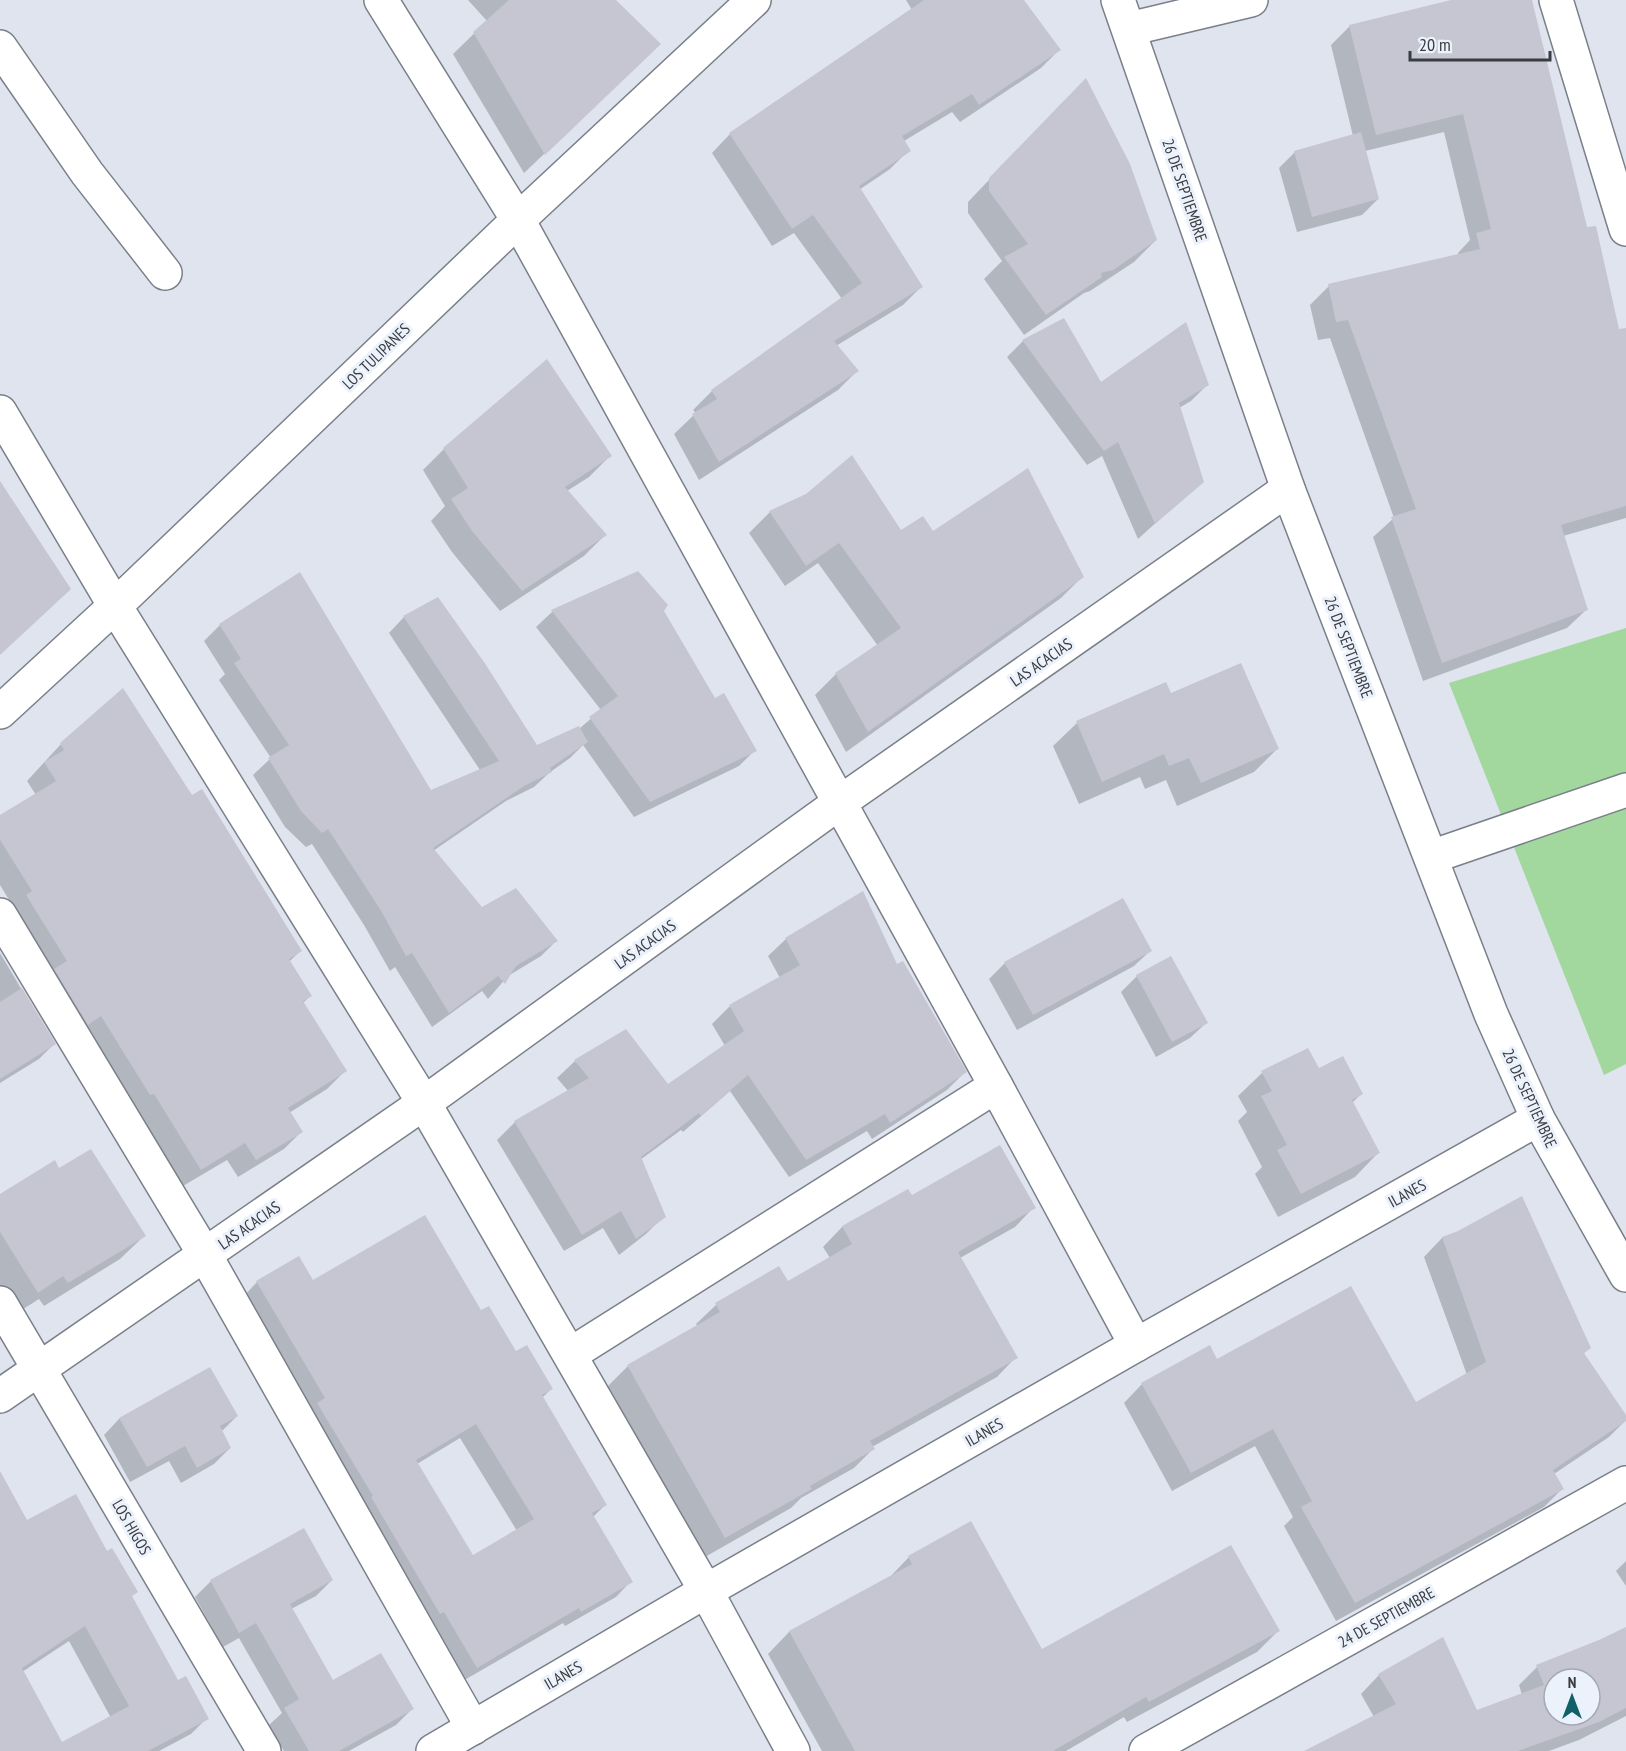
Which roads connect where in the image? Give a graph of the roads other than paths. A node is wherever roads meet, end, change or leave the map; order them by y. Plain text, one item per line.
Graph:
1 (381, 0) edge
2 (753, 0) edge
3 (1251, 0) edge
4 (1556, 0) edge
5 (1124, 14) edge
6 (0, 47) edge
7 (518, 219) junction
8 (1626, 229) edge
9 (165, 273) dead end
10 (0, 412) edge
11 (1288, 489) junction
12 (116, 606) junction
13 (0, 712) edge
14 (1626, 790) edge
15 (839, 803) junction
16 (1431, 857) junction
17 (0, 915) edge
18 (996, 1086) junction
19 (424, 1103) junction
20 (1538, 1119) junction
21 (205, 1255) junction
22 (1626, 1275) edge
23 (0, 1303) edge
24 (1136, 1345) junction
25 (571, 1354) junction
26 (39, 1368) junction
27 (0, 1396) edge
28 (1626, 1483) edge
29 (706, 1591) junction
30 (473, 1728) junction
31 (264, 1751) edge
32 (433, 1751) edge
33 (794, 1751) edge
34 (1146, 1751) edge

1 - 7 street
2 - 7 street, LOS TULIPANES
3 - 5 street
4 - 8 street
5 - 11 street, 26 DE SEPTIEMBRE
6 - 9 street
7 - 12 street, LOS TULIPANES
7 - 15 street
10 - 12 street
11 - 15 street, LAS ACACIAS
11 - 16 street, 26 DE SEPTIEMBRE
12 - 13 street, LOS TULIPANES
12 - 19 street
14 - 16 street
15 - 18 street
15 - 19 street, LAS ACACIAS
16 - 20 street, 26 DE SEPTIEMBRE
17 - 21 street
18 - 24 street
18 - 25 street
19 - 21 street, LAS ACACIAS
19 - 25 street
20 - 22 street, 26 DE SEPTIEMBRE
20 - 24 street, ILANES
21 - 26 street, LAS ACACIAS
21 - 30 street
23 - 26 street, LOS HIGOS
24 - 29 street, ILANES
25 - 29 street
26 - 27 street, LAS ACACIAS
26 - 31 street, LOS HIGOS
28 - 34 street, 24 DE SEPTIEMBRE
29 - 30 street, ILANES
29 - 33 street
30 - 32 street, ILANES

